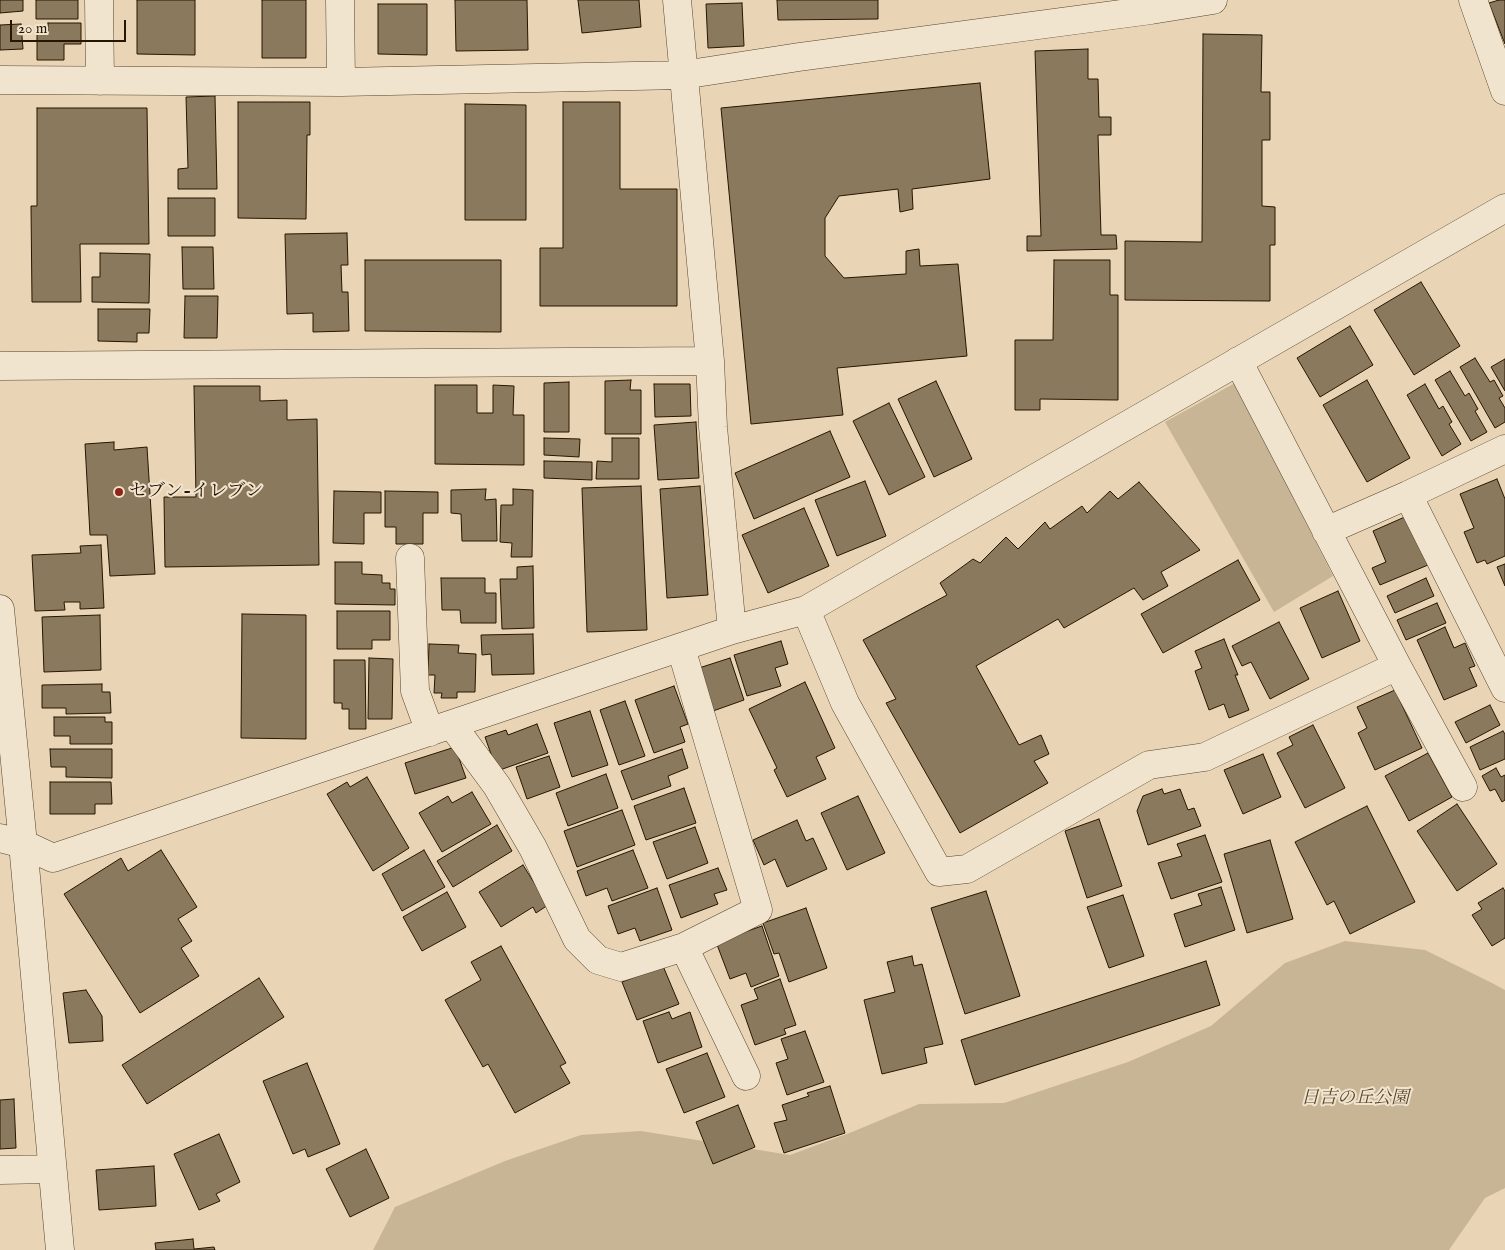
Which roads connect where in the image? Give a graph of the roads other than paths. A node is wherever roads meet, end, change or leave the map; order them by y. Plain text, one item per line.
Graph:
1 (99, 0) edge
2 (340, 0) edge
3 (676, 0) edge
4 (1213, 0) edge
5 (1473, 0) edge
6 (683, 75) junction
7 (0, 80) edge
8 (100, 81) junction
9 (341, 82) junction
10 (1505, 91) edge
11 (1505, 208) edge
12 (710, 360) junction
13 (1238, 362) junction
14 (0, 366) edge
15 (1505, 449) edge
16 (1408, 495) junction
17 (1326, 531) junction
18 (410, 558) dead end
19 (0, 609) edge
20 (806, 610) junction
21 (732, 630) junction
22 (681, 648) junction
23 (1397, 666) junction
24 (1505, 688) edge
25 (441, 729) junction
26 (1463, 787) dead end
27 (12, 841) edge
28 (684, 947) junction
29 (746, 1076) dead end
30 (52, 1169) junction
31 (0, 1170) edge
32 (60, 1250) edge

1 - 8 street
2 - 9 street
3 - 6 street
4 - 6 street
5 - 10 street
6 - 9 street
6 - 12 street
7 - 8 street
8 - 9 street
11 - 13 street
12 - 14 street
12 - 21 street
13 - 17 street
13 - 20 street
15 - 16 street
16 - 17 street
16 - 24 street
17 - 23 street
18 - 25 street
19 - 27 street
20 - 21 street
20 - 23 street
21 - 22 street
22 - 25 street
22 - 28 street
23 - 26 street
25 - 27 street
25 - 28 street
27 - 30 street
28 - 29 street
30 - 31 street
30 - 32 street

